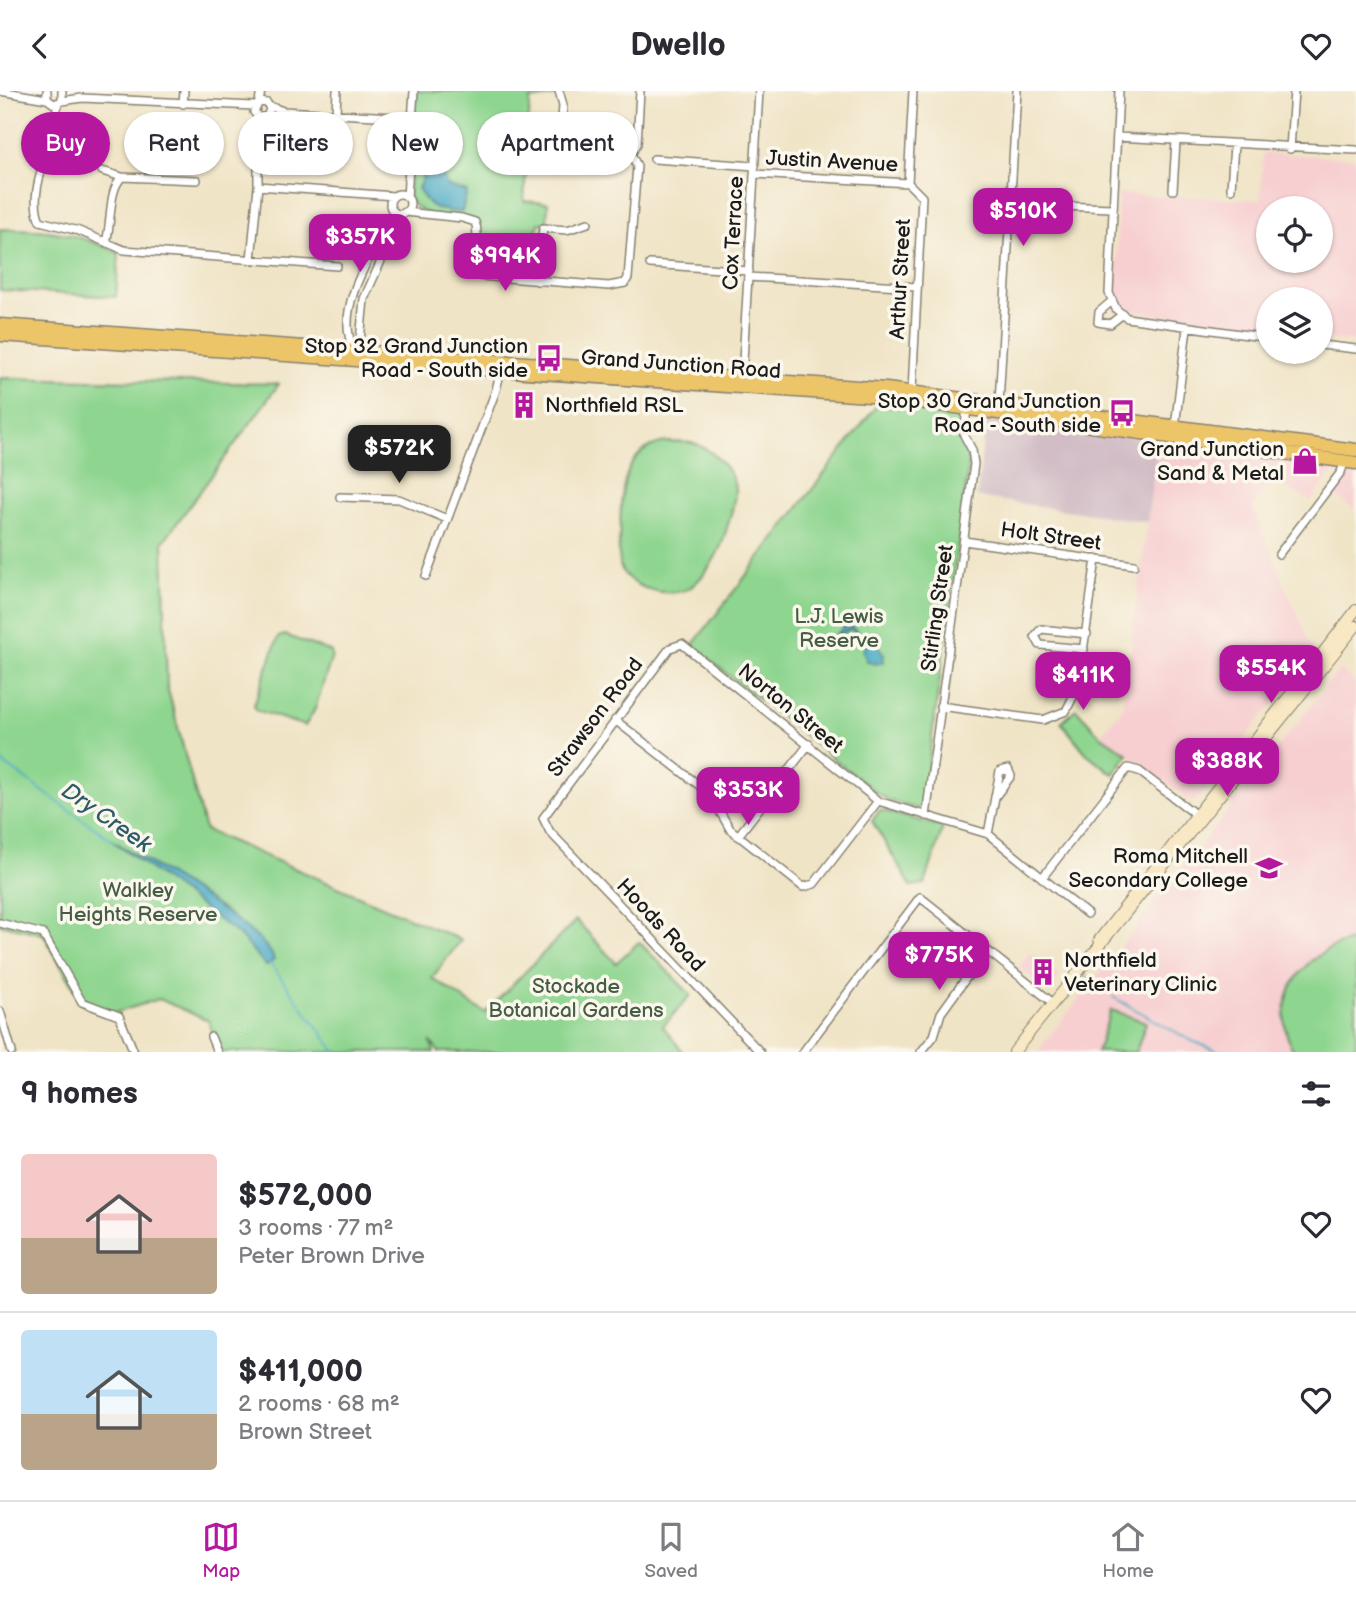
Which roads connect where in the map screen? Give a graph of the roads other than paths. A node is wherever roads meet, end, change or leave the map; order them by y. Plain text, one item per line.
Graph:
1 (0, 91) edge
2 (184, 91) edge
3 (263, 91) edge
4 (337, 91) edge
5 (414, 91) edge
6 (559, 91) edge
7 (640, 91) edge
8 (760, 91) edge
9 (913, 91) edge
10 (1017, 91) edge
11 (1119, 91) edge
12 (1294, 91) edge
13 (111, 95) edge
14 (47, 96) edge
15 (61, 97) edge
16 (183, 104) junction
17 (261, 110) junction
18 (301, 112) edge
19 (336, 112) edge
20 (412, 112) edge
21 (562, 112) edge
22 (638, 126) edge
23 (1117, 137) junction
24 (1176, 141) junction
25 (1234, 145) junction
26 (1290, 149) junction
27 (1356, 150) edge
28 (654, 159) dead end
29 (755, 170) junction
30 (110, 173) edge
31 (40, 175) edge
32 (407, 175) edge
33 (636, 175) edge
34 (122, 177) junction
35 (197, 180) dead end
36 (908, 183) junction
37 (258, 186) junction
38 (1231, 189) dead end
39 (1173, 190) dead end
40 (376, 195) junction
41 (402, 198) junction
42 (1012, 204) junction
43 (1112, 208) junction
44 (398, 211) junction
45 (424, 213) junction
46 (587, 223) dead end
47 (106, 242) junction
48 (251, 260) junction
49 (650, 264) dead end
50 (337, 266) dead end
51 (749, 274) junction
52 (537, 281) junction
53 (917, 287) junction
54 (1117, 308) junction
55 (0, 325) edge
56 (1187, 328) junction
57 (0, 335) edge
58 (1256, 336) edge
59 (1333, 346) edge
60 (1356, 349) edge
61 (354, 355) junction
62 (501, 365) junction
63 (742, 383) junction
64 (912, 391) junction
65 (968, 403) junction
66 (999, 403) junction
67 (1056, 415) junction
68 (1175, 431) junction
69 (1351, 456) edge
70 (340, 497) dead end
71 (447, 519) junction
72 (964, 541) junction
73 (1279, 554) dead end
74 (1096, 559) junction
75 (1134, 565) dead end
76 (426, 576) dead end
77 (1356, 610) edge
78 (1356, 626) edge
79 (1087, 634) junction
80 (682, 644) joint
81 (1084, 649) junction
82 (940, 706) junction
83 (615, 720) junction
84 (808, 744) junction
85 (995, 797) dead end
86 (878, 801) junction
87 (926, 816) junction
88 (1198, 817) junction
89 (542, 818) joint
90 (988, 834) junction
91 (738, 836) junction
92 (1042, 878) junction
93 (1087, 913) dead end
94 (0, 923) edge
95 (985, 952) junction
96 (1052, 1003) junction
97 (0, 1011) edge
98 (211, 1037) dead end
99 (12, 1052) edge
100 (134, 1052) edge
101 (216, 1052) edge
102 (760, 1052) edge
103 (803, 1052) edge
104 (921, 1052) edge
105 (1014, 1052) edge

1 - 14 street
2 - 16 street
3 - 17 street
4 - 19 street
5 - 20 street
6 - 21 street
7 - 22 street
8 - 29 street, Cox Terrace
9 - 36 street, Arthur Street
10 - 42 street
11 - 23 street
12 - 26 street
13 - 15 street
13 - 16 street
14 - 15 street
16 - 17 street
17 - 18 street
17 - 37 street
23 - 24 street
23 - 43 street
24 - 25 street
24 - 39 street
25 - 26 street
25 - 38 street
26 - 27 street
28 - 29 street, Justin Avenue
29 - 36 street, Justin Avenue
29 - 51 street, Cox Terrace
30 - 34 street
31 - 47 street
32 - 41 street
33 - 52 street
34 - 35 street
34 - 47 street
36 - 53 street, Arthur Street
37 - 40 street
37 - 48 street
40 - 41 street
40 - 44 street
41 - 44 street
41 - 44 street
41 - 45 street
42 - 43 street
42 - 66 street
43 - 54 street
44 - 45 street
44 - 61 street
44 - 61 street
45 - 52 street
46 - 52 street
47 - 48 street
48 - 50 street
49 - 51 street
51 - 53 street
51 - 63 street, Cox Terrace
53 - 64 street, Arthur Street
54 - 54 street
54 - 56 street
55 - 61 highway, Grand Junction Road
56 - 58 street
56 - 68 street
57 - 61 highway, Grand Junction Road
59 - 60 street
61 - 62 highway, Grand Junction Road
62 - 63 highway, Grand Junction Road
62 - 71 street
63 - 64 highway, Grand Junction Road
63 - 65 highway, Grand Junction Road
64 - 65 highway, Grand Junction Road
65 - 66 highway, Grand Junction Road
65 - 67 highway, Grand Junction Road
65 - 72 street, Stirling Street
66 - 67 highway, Grand Junction Road
67 - 68 highway, Grand Junction Road
68 - 69 highway, Grand Junction Road
69 - 73 street
70 - 71 street
71 - 76 street
72 - 74 street, Holt Street
72 - 82 street, Stirling Street
74 - 75 street, Holt Street
74 - 79 street
77 - 88 main road
78 - 88 main road
79 - 81 street
79 - 81 street
80 - 83 street, Strawson Road
80 - 84 street, Norton Street
81 - 82 street
82 - 87 street, Stirling Street
83 - 89 street, Strawson Road
83 - 91 street
84 - 86 street, Norton Street
84 - 91 street
85 - 90 street
86 - 87 street
86 - 91 street
87 - 90 street
88 - 92 street
88 - 96 main road
89 - 102 street, Hoods Road
90 - 92 street
92 - 93 street
94 - 100 street
95 - 96 street
95 - 103 street
95 - 104 street
96 - 105 main road
97 - 99 street
98 - 101 street

